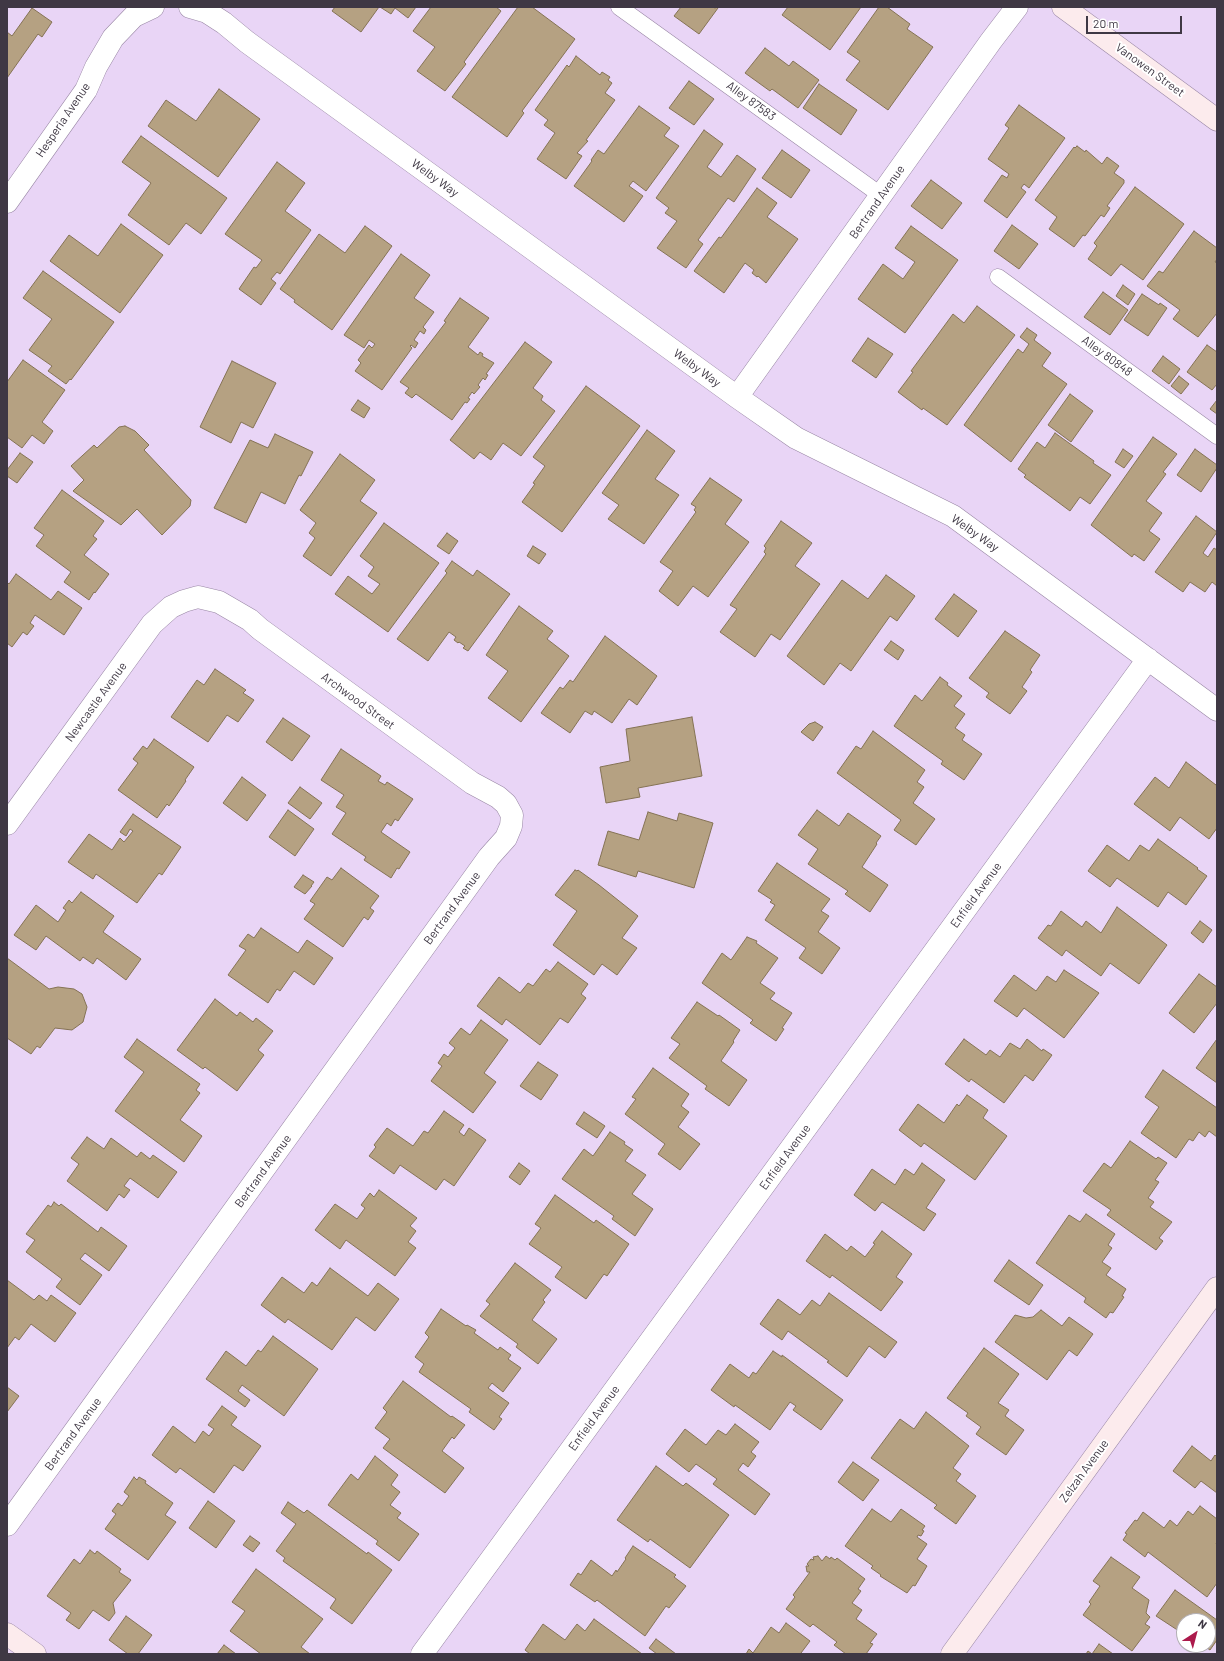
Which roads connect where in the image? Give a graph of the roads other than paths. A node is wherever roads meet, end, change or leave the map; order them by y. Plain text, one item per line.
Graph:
1 (153, 7) edge
2 (190, 7) edge
3 (619, 7) edge
4 (1017, 7) edge
5 (1076, 10) edge
6 (1217, 120) edge
7 (882, 196) junction
8 (7, 202) edge
9 (998, 277) dead end
10 (737, 397) junction
11 (1217, 436) edge
12 (198, 597) joint
13 (1148, 659) junction
14 (1217, 710) edge
15 (512, 815) joint
16 (7, 824) edge
17 (1217, 1288) edge
18 (7, 1525) edge
19 (7, 1634) edge
20 (35, 1654) edge
21 (422, 1654) edge
22 (952, 1654) edge

1 - 8 street, Hesperia Avenue
2 - 10 street, Welby Way
3 - 7 lane, Alley 87583
4 - 7 street, Bertrand Avenue
5 - 6 street, Vanowen Street
7 - 10 street, Bertrand Avenue
9 - 11 lane, Alley 80848
10 - 13 street, Welby Way
12 - 15 street, Archwood Street
12 - 16 street, Newcastle Avenue
13 - 14 street, Welby Way
13 - 21 street, Enfield Avenue
15 - 18 street, Bertrand Avenue
17 - 22 street, Zelzah Avenue
19 - 20 street

